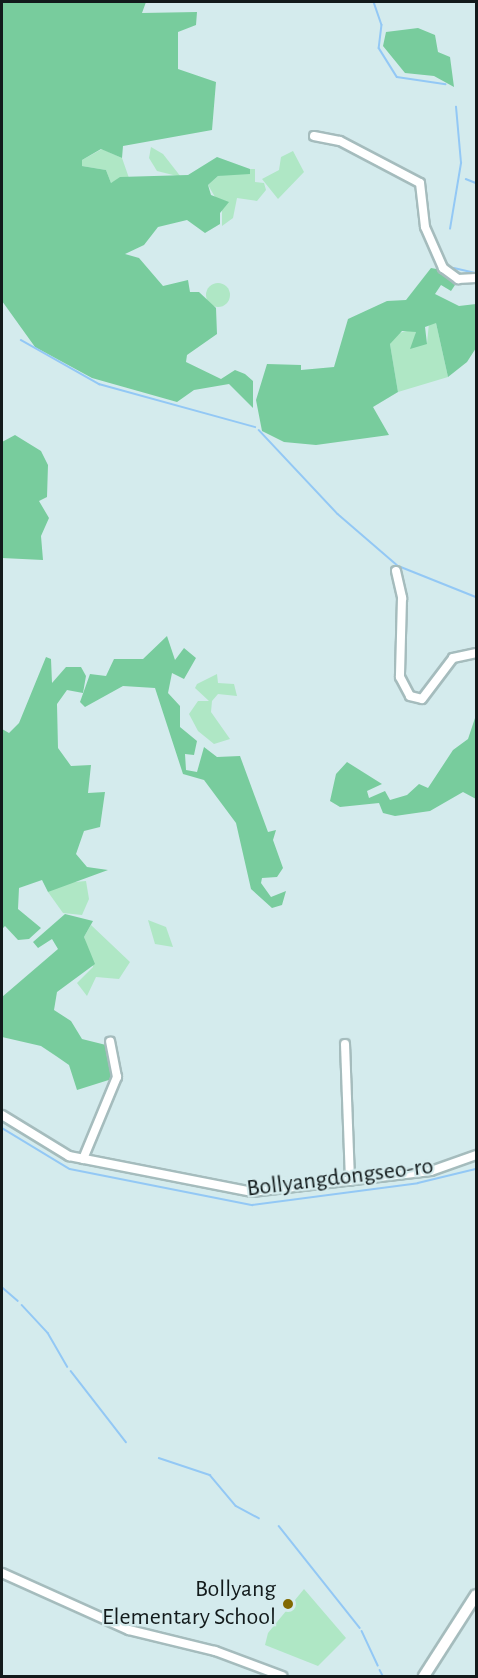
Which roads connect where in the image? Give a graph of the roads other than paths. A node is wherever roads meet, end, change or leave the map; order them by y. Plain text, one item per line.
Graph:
1 (314, 136) dead end
2 (477, 278) edge
3 (396, 571) dead end
4 (477, 653) edge
5 (110, 1042) dead end
6 (345, 1044) dead end
7 (2, 1115) edge
8 (477, 1155) edge
9 (83, 1158) junction
10 (350, 1181) junction
11 (2, 1572) edge
12 (477, 1595) edge
13 (282, 1677) edge
14 (424, 1677) edge

1 - 2 street
3 - 4 street
5 - 9 street
6 - 10 street
7 - 9 street, Bollyangdongseo-ro
8 - 10 street, Bollyangdongseo-ro
9 - 10 street, Bollyangdongseo-ro
11 - 13 street
12 - 14 main road

